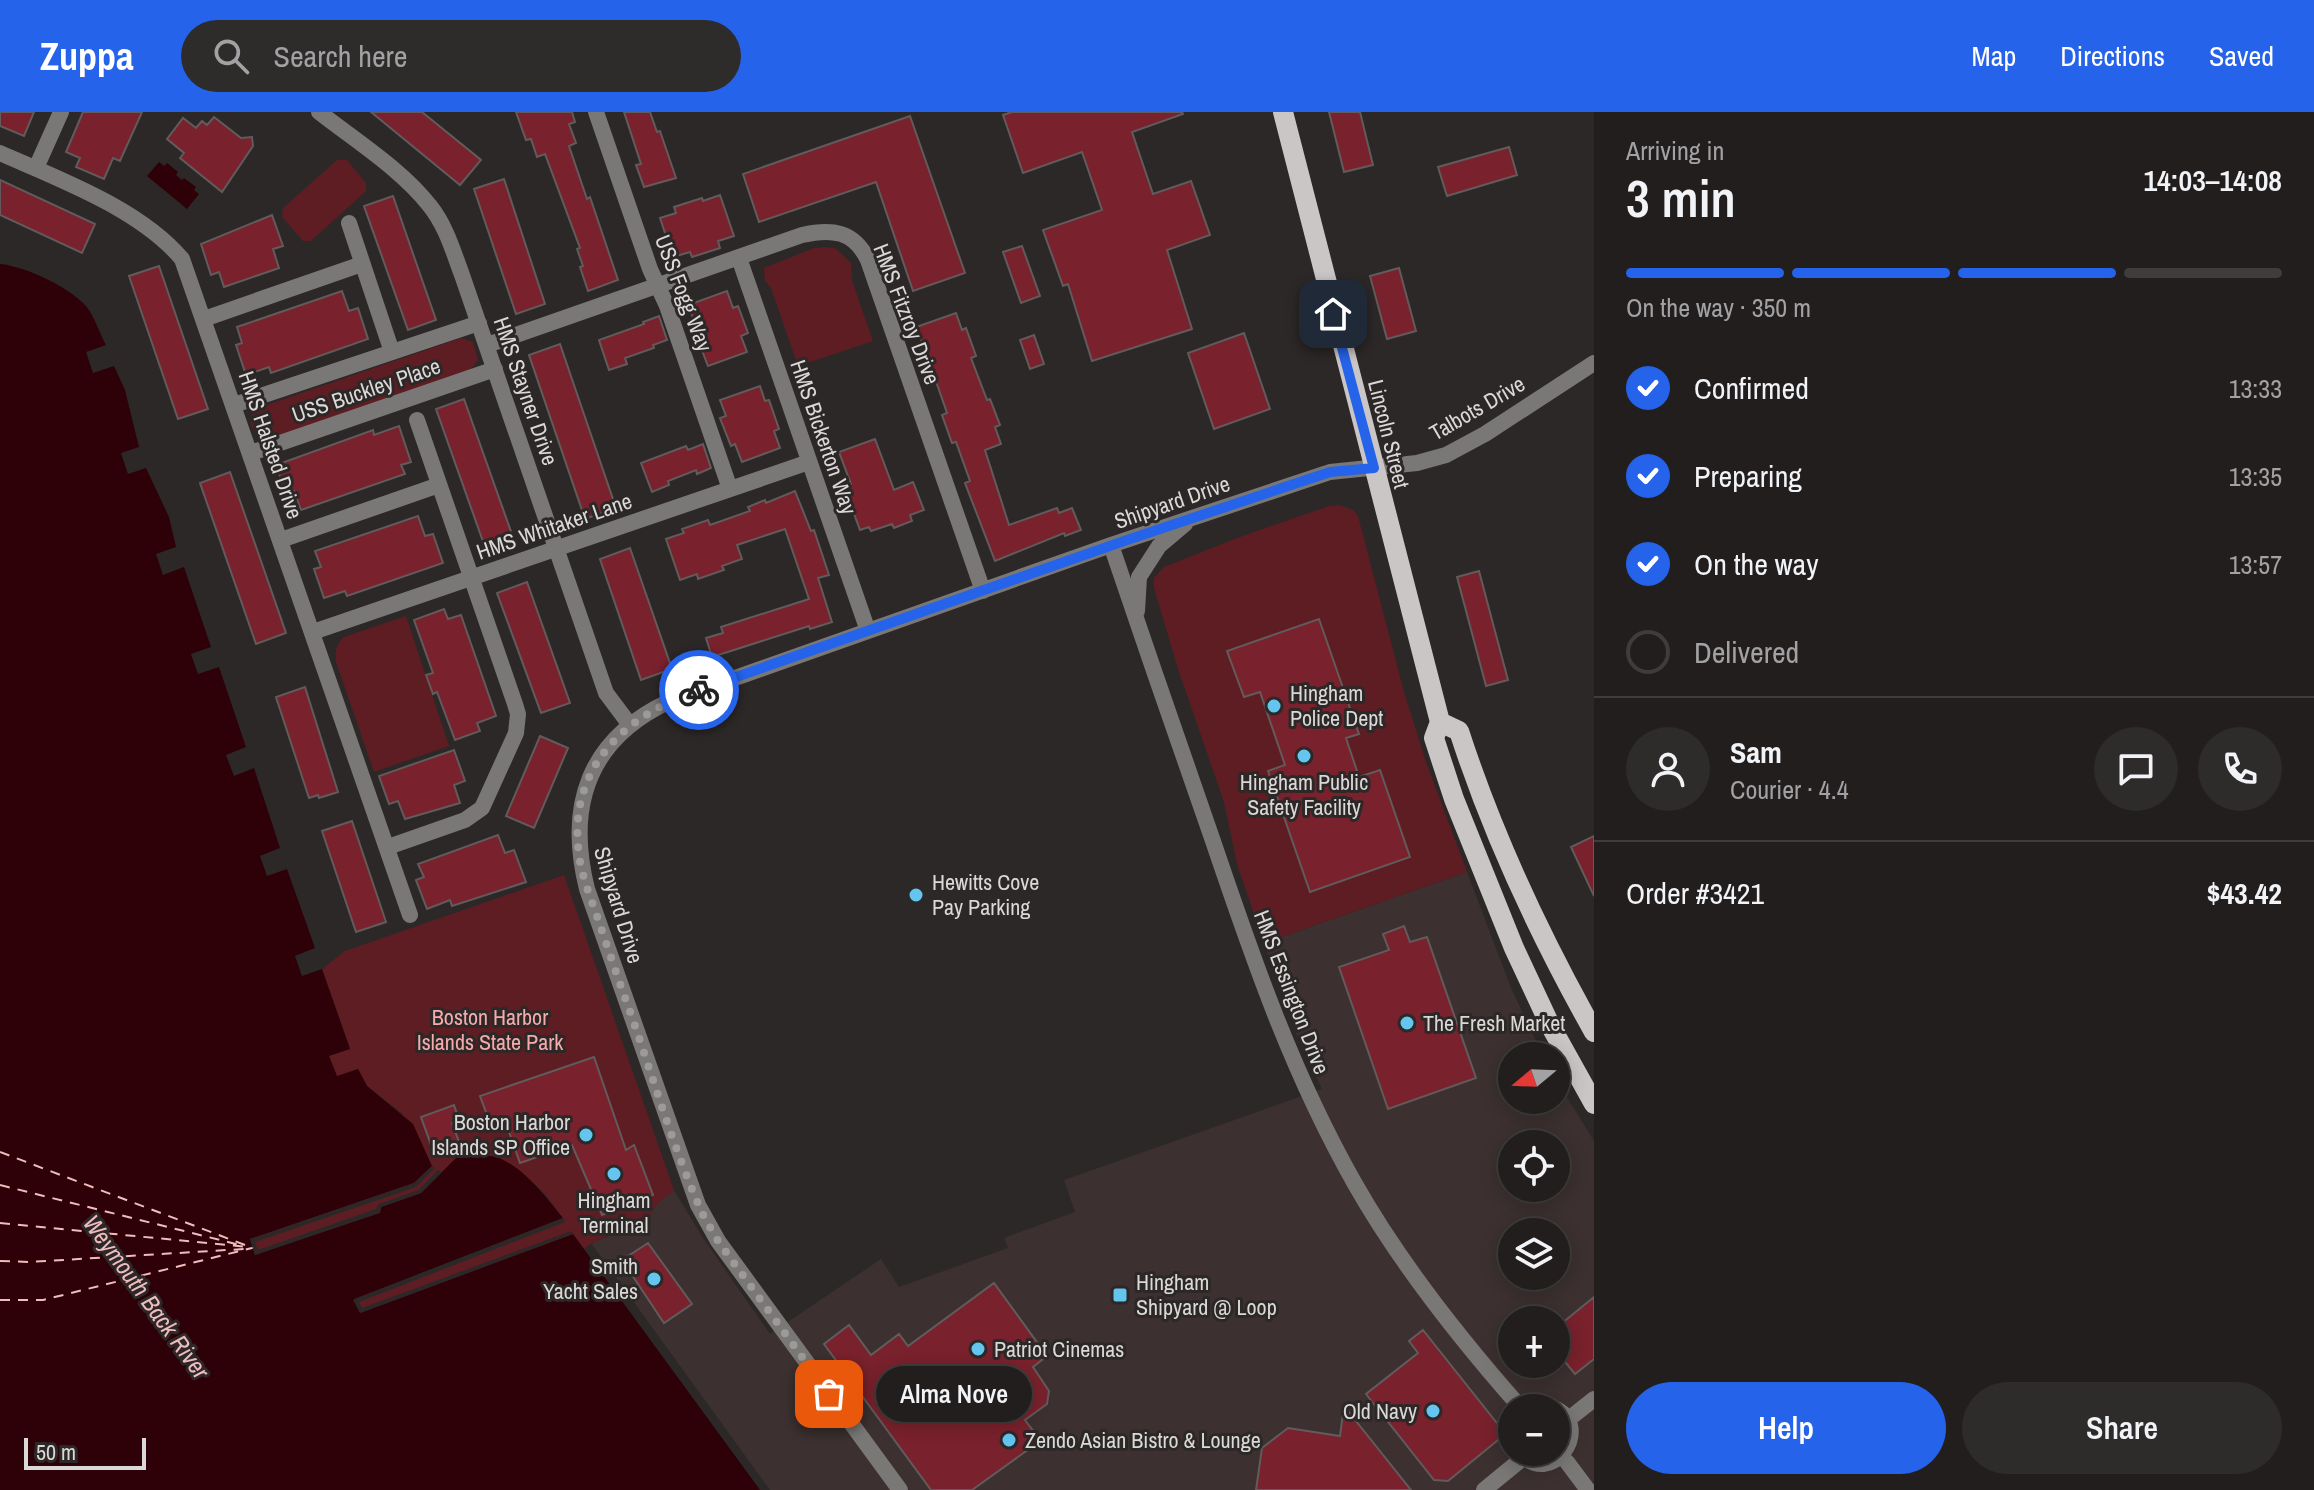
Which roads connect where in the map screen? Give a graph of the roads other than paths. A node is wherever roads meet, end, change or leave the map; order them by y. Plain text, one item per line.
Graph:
1 (61, 112) edge
2 (319, 112) edge
3 (596, 112) edge
4 (1283, 112) edge
5 (0, 153) edge
6 (36, 168) junction
7 (349, 223) dead end
8 (739, 258) junction
9 (362, 264) junction
10 (657, 286) junction
11 (204, 319) junction
12 (479, 323) junction
13 (487, 345) junction
14 (392, 352) junction
15 (1594, 363) edge
16 (495, 369) junction
17 (234, 405) junction
18 (417, 420) dead end
19 (251, 453) junction
20 (809, 462) junction
21 (1374, 468) junction
22 (439, 485) junction
23 (730, 489) junction
24 (1191, 518) junction
25 (281, 540) junction
26 (1111, 545) junction
27 (557, 548) junction
28 (472, 577) junction
29 (983, 591) junction
30 (1136, 620) junction
31 (868, 631) junction
32 (313, 632) junction
33 (1440, 722) junction
34 (630, 725) junction
35 (388, 847) junction
36 (410, 915) dead end
37 (1594, 1032) edge
38 (1594, 1104) edge
39 (1509, 1394) edge
40 (1594, 1399) edge
41 (1570, 1408) edge
42 (1570, 1425) edge
43 (1570, 1458) edge
44 (1509, 1466) edge
45 (1536, 1466) edge
46 (1561, 1466) edge
47 (1570, 1466) edge
48 (900, 1490) edge
49 (1484, 1490) edge
50 (1588, 1490) edge

1 - 6 street
2 - 12 street, HMS Stayner Drive
3 - 10 street, USS Fogg Way
4 - 21 main road, Lincoln Street
5 - 6 street, HMS Halsted Drive
6 - 11 street, HMS Halsted Drive
7 - 9 street
8 - 10 street, HMS Fitzroy Drive
8 - 20 street, HMS Bickerton Way
8 - 29 street, HMS Fitzroy Drive
9 - 11 street
9 - 14 street
10 - 13 street, HMS Fitzroy Drive
10 - 23 street, USS Fogg Way
11 - 17 street, HMS Halsted Drive
12 - 13 street, HMS Stayner Drive
12 - 14 street, USS Buckley Place
13 - 16 street, HMS Stayner Drive
14 - 17 street, USS Buckley Place
15 - 21 street, Talbots Drive
16 - 19 street, USS Buckley Place
16 - 27 street, HMS Stayner Drive
17 - 19 street, HMS Halsted Drive
18 - 22 street
19 - 25 street, HMS Halsted Drive
20 - 23 street, HMS Whitaker Lane
20 - 31 street, HMS Bickerton Way
21 - 24 street, Shipyard Drive
21 - 33 main road, Lincoln Street
22 - 25 street
22 - 28 street
23 - 27 street, HMS Whitaker Lane
24 - 26 street, Shipyard Drive
24 - 30 street
25 - 32 street, HMS Halsted Drive
26 - 29 street, Shipyard Drive
26 - 30 street, HMS Essington Drive
27 - 28 street, HMS Whitaker Lane
27 - 34 street, HMS Stayner Drive
28 - 32 street, HMS Whitaker Lane
28 - 35 street
29 - 31 street, Shipyard Drive
30 - 39 street, HMS Essington Drive
31 - 34 street, Shipyard Drive
32 - 35 street, HMS Halsted Drive
33 - 37 main road, Lincoln Street
33 - 38 main road, Lincoln Street
34 - 48 street, Shipyard Drive
35 - 36 street, HMS Halsted Drive
40 - 41 street
42 - 43 street
44 - 49 street
45 - 46 street
47 - 50 street

